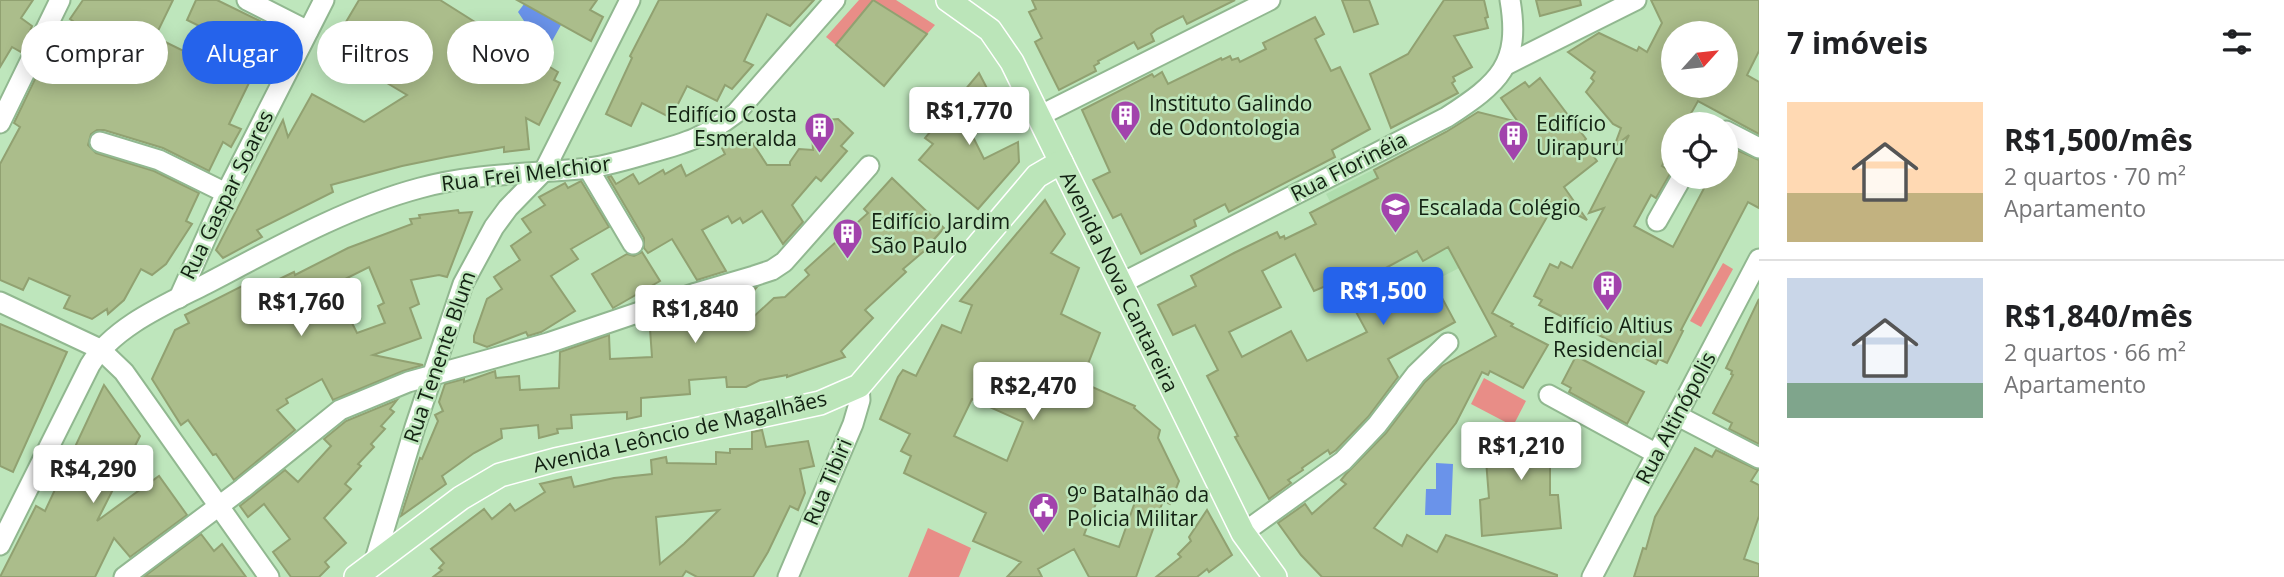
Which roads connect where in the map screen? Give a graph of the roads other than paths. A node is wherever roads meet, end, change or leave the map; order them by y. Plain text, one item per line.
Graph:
1 (60, 0) edge
2 (247, 0) edge
3 (324, 0) edge
4 (629, 0) edge
5 (835, 0) edge
6 (948, 0) edge
7 (1270, 0) edge
8 (1510, 0) edge
9 (1636, 0) edge
10 (308, 31) junction
11 (1508, 64) junction
12 (1039, 116) junction
13 (0, 122) edge
14 (1738, 137) edge
15 (100, 142) dead end
16 (1759, 148) edge
17 (1061, 162) junction
18 (869, 166) dead end
19 (587, 168) junction
20 (544, 171) junction
21 (1675, 189) edge
22 (226, 193) junction
23 (1657, 221) dead end
24 (633, 244) dead end
25 (1759, 260) edge
26 (1120, 284) junction
27 (179, 298) junction
28 (0, 302) edge
29 (1448, 343) dead end
30 (100, 349) junction
31 (431, 375) junction
32 (859, 386) junction
33 (1549, 395) dead end
34 (1678, 416) junction
35 (1657, 454) junction
36 (1759, 458) edge
37 (220, 505) junction
38 (1244, 533) junction
39 (0, 545) edge
40 (374, 563) junction
41 (124, 577) edge
42 (269, 577) edge
43 (356, 577) edge
44 (788, 577) edge
45 (1275, 577) edge
46 (1592, 577) edge

1 - 13 street
2 - 10 street
3 - 10 street, Rua Gaspar Soares
4 - 20 street, Rua Tenente Blum
5 - 19 street, Rua Frei Melchior
6 - 12 main road, Avenida Nova Cantareira
7 - 12 street
8 - 11 street
9 - 11 street
10 - 22 street, Rua Gaspar Soares
11 - 26 street, Rua Florinéia
12 - 17 main road, Avenida Nova Cantareira
14 - 16 street
15 - 22 street
17 - 26 main road, Avenida Nova Cantareira
17 - 32 main road, Avenida Leôncio de Magalhães
18 - 31 street
19 - 20 street, Rua Frei Melchior
19 - 24 street
20 - 27 street, Rua Frei Melchior
20 - 31 street, Rua Tenente Blum
21 - 23 street
22 - 27 street, Rua Gaspar Soares
25 - 34 street, Rua Altinópolis
26 - 38 main road, Avenida Nova Cantareira
27 - 30 street, Rua Gaspar Soares
28 - 30 street
29 - 38 street
30 - 37 street
30 - 39 street, Rua Gaspar Soares
31 - 37 street
31 - 40 street, Rua Tenente Blum
32 - 40 main road, Avenida Leôncio de Magalhães
32 - 44 street, Rua Tibiri
33 - 35 street
34 - 35 street, Rua Altinópolis
34 - 36 street
35 - 46 street, Rua Altinópolis
37 - 41 street
37 - 42 street
38 - 45 main road, Avenida Nova Cantareira
40 - 43 main road, Avenida Leôncio de Magalhães

